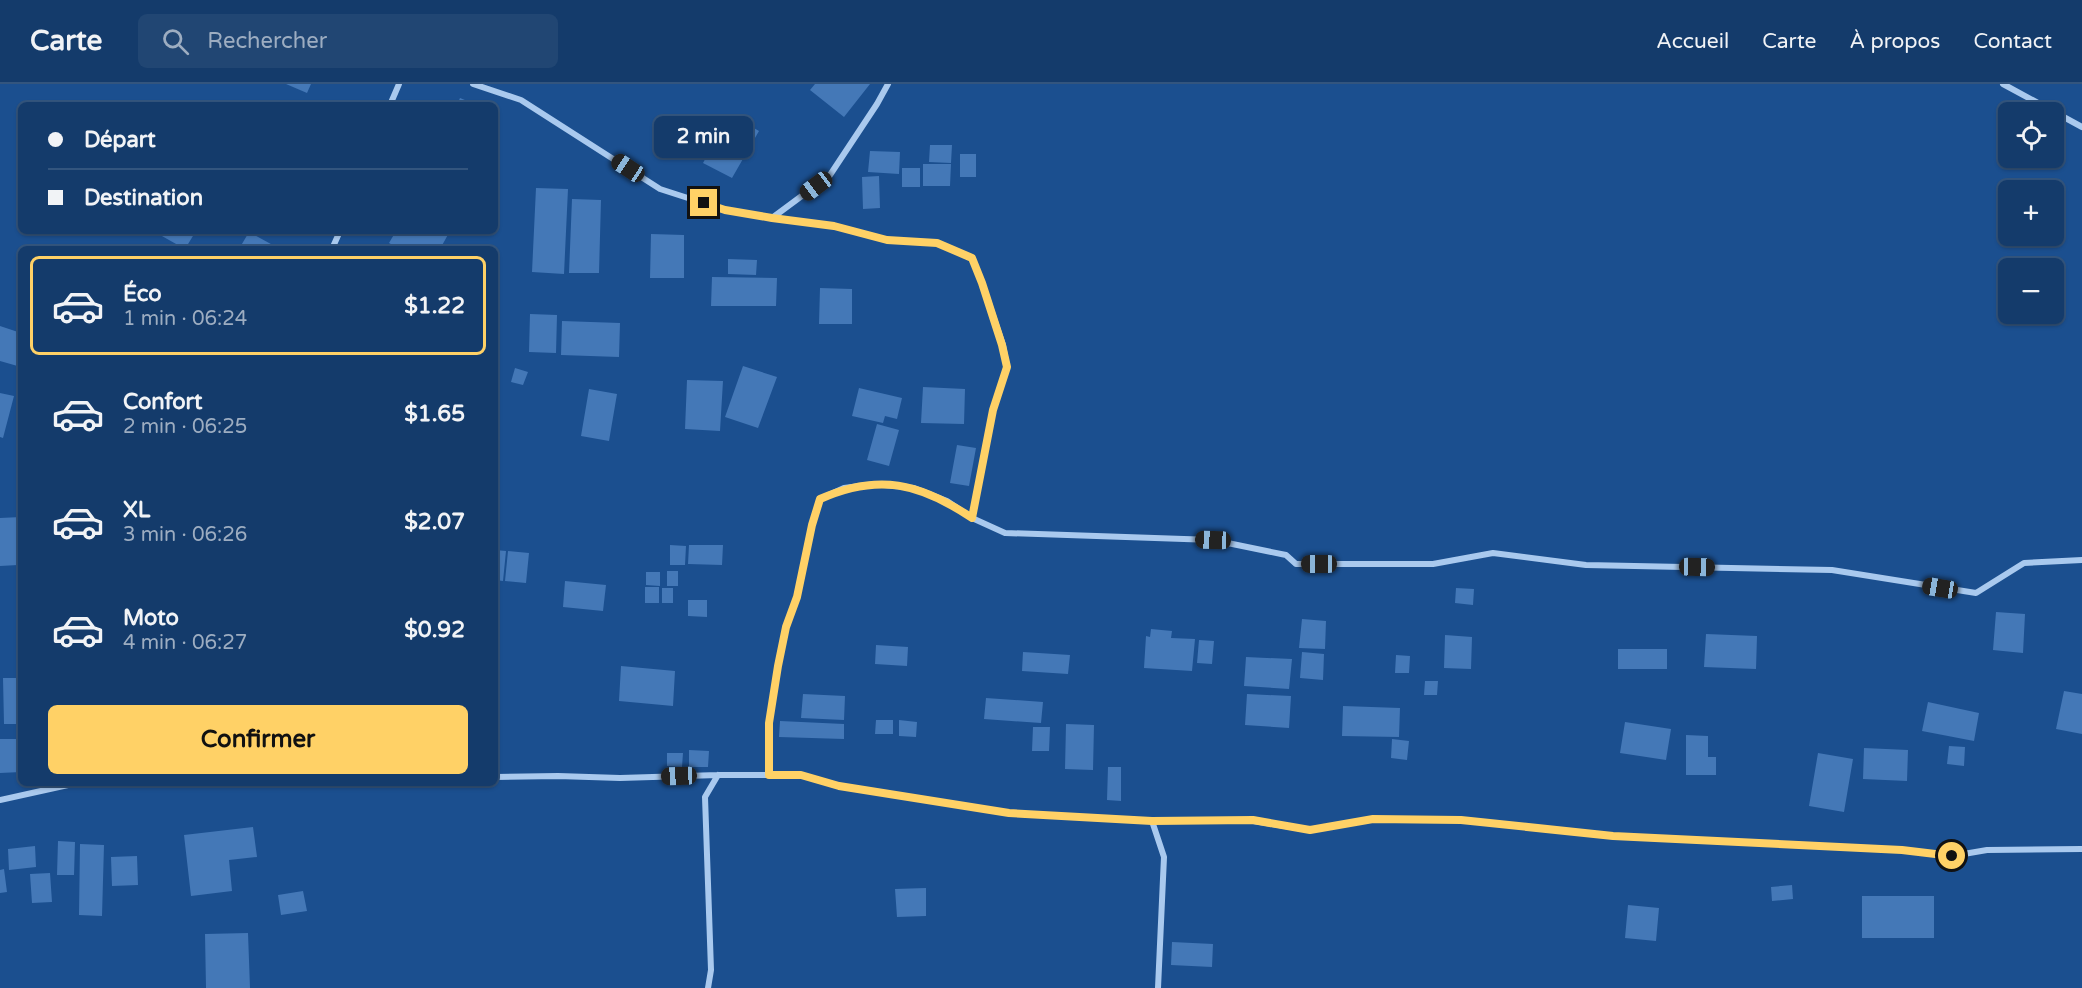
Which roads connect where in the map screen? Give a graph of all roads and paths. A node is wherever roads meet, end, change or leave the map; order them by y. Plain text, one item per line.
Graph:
1 (399, 84) edge
2 (473, 84) edge
3 (888, 84) edge
4 (2003, 84) edge
5 (391, 102) edge
6 (2082, 127) edge
7 (772, 218) junction
8 (972, 518) junction
9 (2082, 560) edge
10 (718, 775) junction
11 (769, 775) junction
12 (498, 777) edge
13 (63, 786) edge
14 (0, 800) edge
15 (1152, 821) junction
16 (2082, 849) edge
17 (708, 988) edge
18 (1158, 988) edge

1 - 5 street
2 - 7 street
3 - 7 street
4 - 6 street
7 - 8 street
8 - 9 street
8 - 11 street
10 - 11 street
10 - 12 street
10 - 17 street
11 - 15 street
13 - 14 street
15 - 16 street
15 - 18 street

